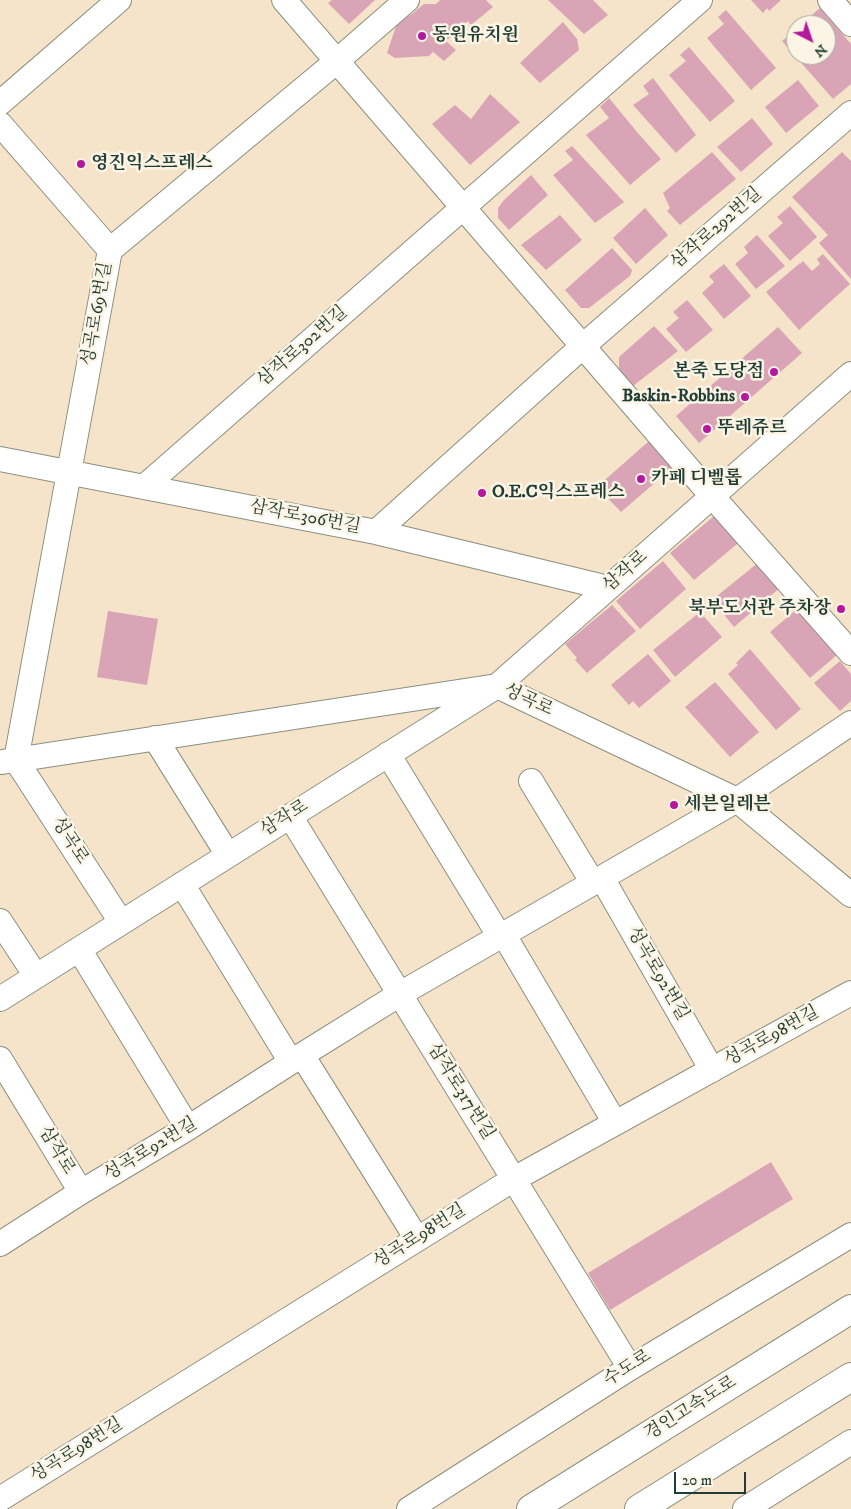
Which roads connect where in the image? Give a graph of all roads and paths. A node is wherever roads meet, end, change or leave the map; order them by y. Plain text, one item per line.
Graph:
1 (119, 0) edge
2 (284, 0) edge
3 (407, 0) edge
4 (700, 0) edge
5 (830, 0) edge
6 (851, 24) edge
7 (337, 61) junction
8 (0, 103) edge
9 (851, 113) edge
10 (0, 124) edge
11 (463, 207) junction
12 (110, 250) junction
13 (583, 346) junction
14 (851, 374) edge
15 (0, 460) edge
16 (69, 473) junction
17 (144, 487) junction
18 (712, 496) junction
19 (376, 532) junction
20 (608, 588) junction
21 (851, 652) edge
22 (497, 686) junction
23 (851, 723) edge
24 (155, 738) junction
25 (388, 754) junction
26 (8, 761) edge
27 (531, 781) dead end
28 (737, 800) junction
29 (290, 816) junction
30 (228, 855) junction
31 (597, 881) junction
32 (182, 884) junction
33 (851, 895) edge
34 (0, 921) edge
35 (121, 922) junction
36 (502, 936) junction
37 (79, 949) junction
38 (36, 976) junction
39 (851, 993) edge
40 (400, 994) junction
41 (0, 999) edge
42 (0, 1059) edge
43 (296, 1059) junction
44 (712, 1070) junction
45 (615, 1123) junction
46 (188, 1128) junction
47 (514, 1179) junction
48 (81, 1192) junction
49 (851, 1235) edge
50 (417, 1239) junction
51 (0, 1244) edge
52 (851, 1309) edge
53 (630, 1368) junction
54 (851, 1377) edge
55 (851, 1442) edge
56 (0, 1499) edge
57 (409, 1509) edge
58 (531, 1509) edge
59 (640, 1509) edge
60 (745, 1509) edge

1 - 8 street
2 - 7 street
3 - 7 street, 성곡로69번길
4 - 11 street
5 - 6 street
7 - 11 street
7 - 12 street, 성곡로69번길
9 - 13 street, 삼작로292번길
10 - 12 street
11 - 13 street
11 - 17 street, 삼작로302번길
12 - 16 street, 성곡로69번길
13 - 18 street
13 - 19 street
14 - 18 street, 삼작로
15 - 16 street, 삼작로306번길
16 - 17 street, 삼작로306번길
16 - 26 street, 성곡로69번길
17 - 19 street, 삼작로306번길
18 - 20 street, 삼작로
18 - 21 street
19 - 20 street, 삼작로306번길
20 - 22 street, 삼작로
22 - 24 street, 성곡로
22 - 25 street, 삼작로
22 - 28 street, 성곡로
23 - 28 street, 성곡로92번길
24 - 26 street, 성곡로
24 - 30 street
25 - 29 street, 삼작로
25 - 36 street
26 - 35 street, 성곡로
27 - 31 street, 성곡로92번길
28 - 31 street, 성곡로92번길
28 - 33 street, 성곡로
29 - 30 street, 삼작로
29 - 40 street, 삼작로317번길
30 - 32 street, 삼작로
31 - 36 street, 성곡로92번길
31 - 44 street, 성곡로92번길
32 - 35 street, 삼작로
32 - 43 street
34 - 38 street
35 - 37 street, 삼작로
36 - 40 street, 성곡로92번길
36 - 45 street
37 - 38 street, 삼작로
37 - 46 street
38 - 41 street, 삼작로
39 - 44 street, 성곡로98번길
40 - 43 street, 성곡로92번길
40 - 47 street, 삼작로317번길
42 - 48 street, 삼작로
43 - 46 street, 성곡로92번길
43 - 50 street
44 - 45 street, 성곡로98번길
45 - 47 street, 성곡로98번길
46 - 48 street, 성곡로92번길
47 - 50 street, 성곡로98번길
47 - 53 street, 삼작로317번길
48 - 51 street, 성곡로92번길
49 - 53 street, 수도로
50 - 56 street, 성곡로98번길
52 - 58 highway, 경인고속도로
53 - 57 street, 수도로
54 - 59 highway
55 - 60 street

